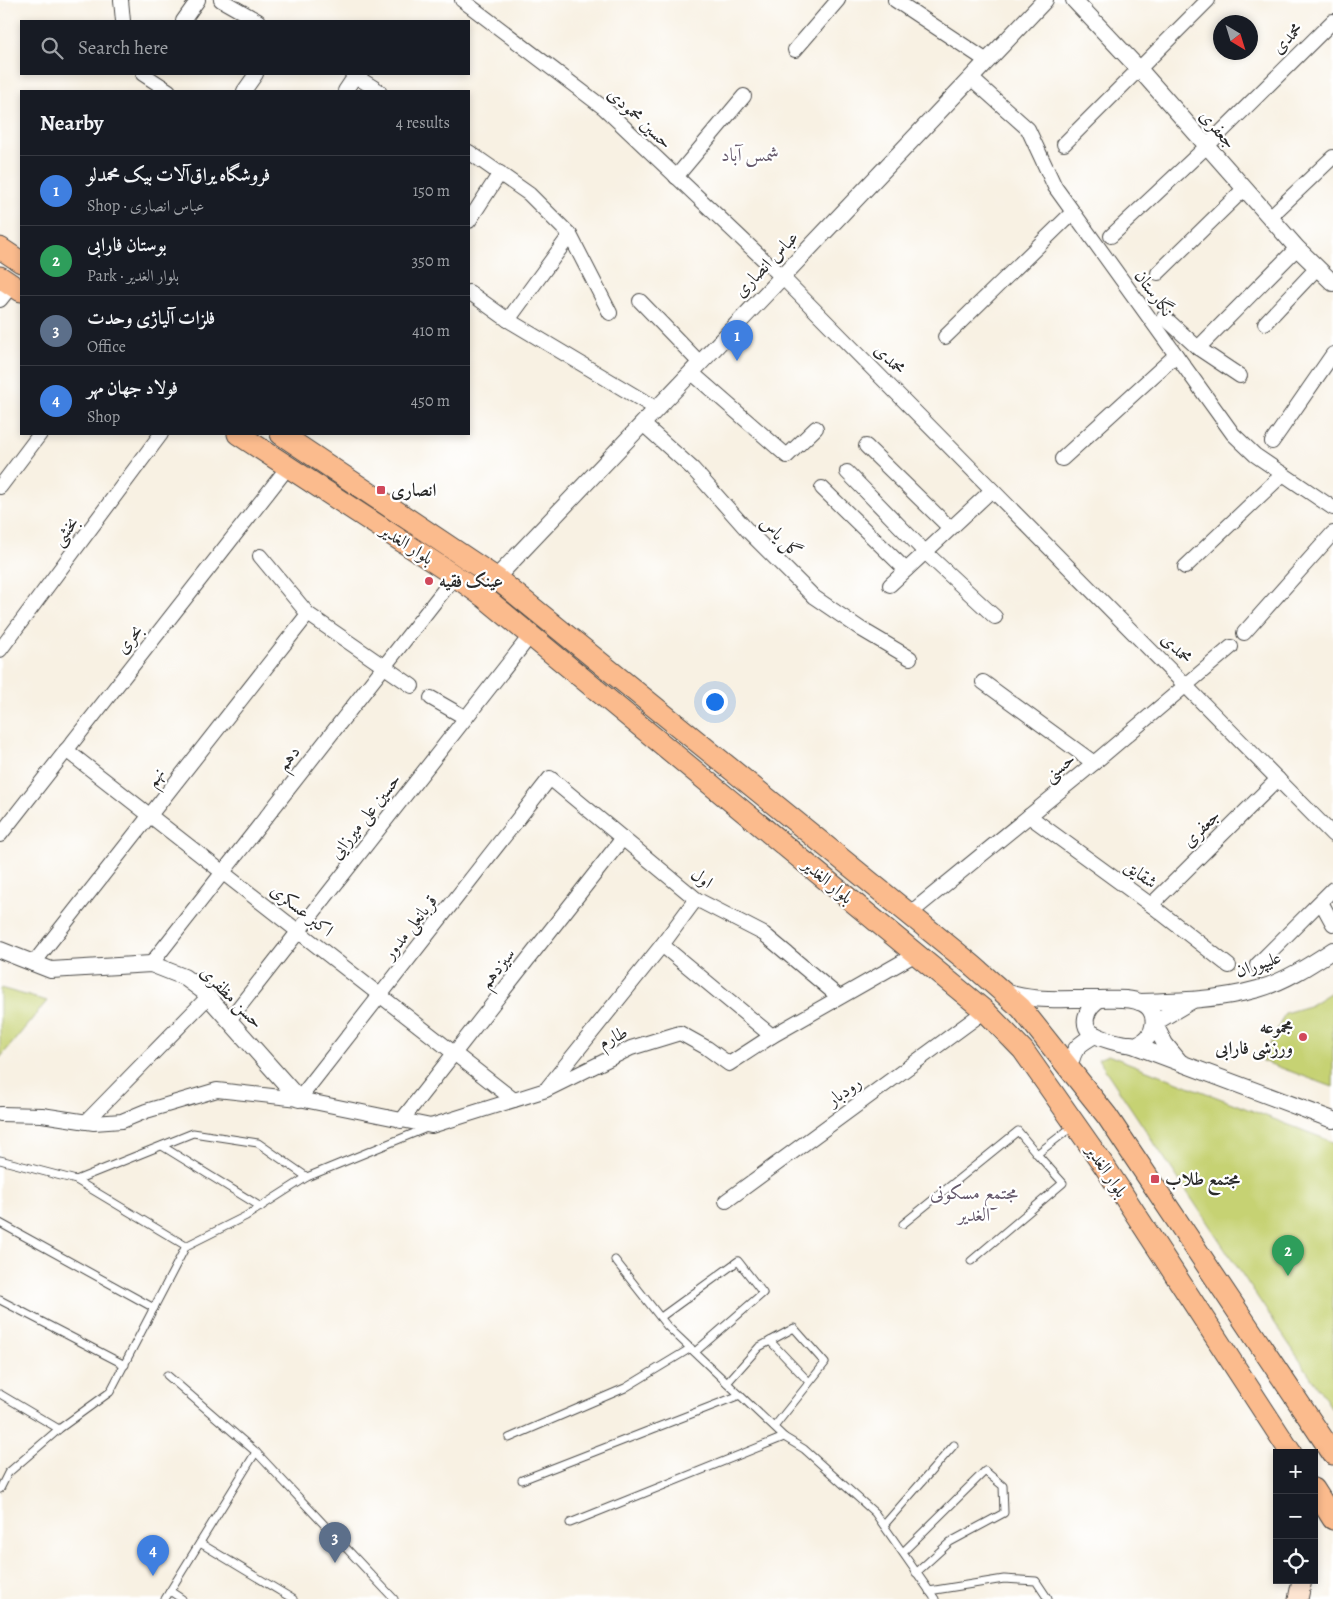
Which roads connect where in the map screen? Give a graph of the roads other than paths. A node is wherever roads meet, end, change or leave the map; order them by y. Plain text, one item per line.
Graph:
1 (121, 0) edge
2 (198, 0) edge
3 (221, 0) edge
4 (462, 0) edge
5 (838, 0) edge
6 (895, 0) edge
7 (1045, 0) edge
8 (1074, 0) edge
9 (1208, 0) edge
10 (123, 20) edge
11 (184, 20) edge
12 (256, 20) edge
13 (1333, 21) edge
14 (795, 50) dead end
15 (987, 61) junction
16 (1140, 70) junction
17 (147, 75) edge
18 (255, 75) edge
19 (354, 75) edge
20 (971, 78) junction
21 (168, 90) edge
22 (245, 90) edge
23 (346, 90) edge
24 (377, 90) edge
25 (744, 96) dead end
26 (1064, 144) dead end
27 (1206, 147) junction
28 (470, 153) edge
29 (1333, 157) edge
30 (500, 173) junction
31 (676, 177) junction
32 (1244, 189) junction
33 (1072, 213) junction
34 (1270, 217) junction
35 (470, 219) edge
36 (570, 235) junction
37 (1111, 236) dead end
38 (0, 248) edge
39 (1297, 248) junction
40 (20, 261) edge
41 (1317, 268) junction
42 (1158, 272) dead end
43 (782, 277) junction
44 (1332, 280) edge
45 (470, 293) edge
46 (640, 300) dead end
47 (610, 313) dead end
48 (1164, 317) dead end
49 (508, 320) junction
50 (1265, 323) dead end
51 (945, 337) dead end
52 (1198, 348) junction
53 (1333, 354) edge
54 (1176, 355) junction
55 (696, 368) junction
56 (1240, 376) dead end
57 (657, 409) junction
58 (643, 424) junction
59 (816, 428) dead end
60 (39, 435) edge
61 (160, 435) edge
62 (240, 435) edge
63 (282, 435) edge
64 (1272, 442) dead end
65 (866, 446) dead end
66 (1062, 458) dead end
67 (288, 467) junction
68 (847, 472) dead end
69 (1283, 474) junction
70 (0, 487) edge
71 (822, 488) dead end
72 (992, 490) junction
73 (1333, 508) edge
74 (950, 528) junction
75 (1333, 533) edge
76 (925, 552) junction
77 (260, 556) dead end
78 (1185, 567) dead end
79 (906, 570) junction
80 (455, 576) junction
81 (496, 578) junction
82 (890, 585) dead end
83 (308, 614) junction
84 (995, 618) dead end
85 (1244, 633) dead end
86 (530, 636) junction
87 (1231, 647) dead end
88 (0, 650) edge
89 (910, 658) dead end
90 (384, 666) junction
91 (983, 682) dead end
92 (1186, 685) junction
93 (412, 686) dead end
94 (432, 698) dead end
95 (466, 718) junction
96 (66, 750) junction
97 (1094, 763) junction
98 (550, 778) joint
99 (1278, 780) junction
100 (150, 815) junction
101 (1029, 816) junction
102 (1331, 829) edge
103 (0, 835) edge
104 (623, 838) junction
105 (223, 873) junction
106 (1333, 889) edge
107 (696, 899) junction
108 (1320, 902) junction
109 (1151, 905) junction
110 (908, 915) junction
111 (1333, 924) edge
112 (298, 932) junction
113 (662, 945) junction
114 (0, 950) edge
115 (1333, 950) edge
116 (916, 954) junction
117 (33, 964) junction
118 (151, 964) junction
119 (1258, 965) dead end
120 (1229, 966) dead end
121 (1002, 990) junction
122 (380, 995) junction
123 (208, 997) junction
124 (839, 998) junction
125 (1100, 999) junction
126 (1139, 1002) junction
127 (1191, 1002) junction
128 (985, 1011) junction
129 (229, 1020) junction
130 (1154, 1023) junction
131 (1096, 1035) junction
132 (772, 1036) junction
133 (1130, 1044) junction
134 (454, 1053) junction
135 (1180, 1063) junction
136 (1070, 1066) junction
137 (546, 1090) junction
138 (299, 1099) junction
139 (514, 1100) junction
140 (0, 1114) edge
141 (1333, 1120) edge
142 (401, 1121) junction
143 (86, 1122) junction
144 (1075, 1124) junction
145 (431, 1126) junction
146 (162, 1146) junction
147 (1037, 1154) junction
148 (0, 1160) edge
149 (307, 1177) junction
150 (76, 1180) junction
151 (726, 1201) dead end
152 (261, 1207) junction
153 (0, 1223) edge
154 (903, 1224) dead end
155 (186, 1246) junction
156 (614, 1260) dead end
157 (971, 1261) dead end
158 (0, 1300) edge
159 (154, 1308) junction
160 (660, 1317) junction
161 (770, 1341) junction
162 (693, 1350) junction
163 (125, 1365) junction
164 (167, 1375) dead end
165 (809, 1382) junction
166 (727, 1383) junction
167 (0, 1394) edge
168 (740, 1395) junction
169 (774, 1427) junction
170 (59, 1429) junction
171 (784, 1436) junction
172 (509, 1438) dead end
173 (954, 1445) dead end
174 (1330, 1446) edge
175 (1288, 1449) edge
176 (256, 1452) junction
177 (522, 1480) dead end
178 (0, 1489) edge
179 (1318, 1500) edge
180 (1333, 1519) edge
181 (570, 1523) dead end
182 (884, 1525) junction
183 (200, 1543) junction
184 (903, 1552) junction
185 (916, 1573) junction
186 (1301, 1584) edge
187 (170, 1591) junction
188 (929, 1591) junction
189 (165, 1599) edge
190 (182, 1599) edge
191 (293, 1599) edge
192 (394, 1599) edge
193 (935, 1599) edge
194 (1048, 1599) edge
195 (1298, 1599) edge

1 - 10 street
2 - 11 street
3 - 12 street
4 - 31 street, حسین محمودی
5 - 14 street
6 - 15 street
7 - 15 street, عباس انصاری
8 - 16 street, جعفری
9 - 16 street
13 - 27 street, محمدی
15 - 20 street, عباس انصاری
16 - 26 street
16 - 27 street, جعفری
17 - 21 street
18 - 22 street
19 - 23 street
19 - 24 street
20 - 33 street, نگارستان
20 - 43 street, عباس انصاری
25 - 31 street
27 - 32 street, جعفری
27 - 37 street, محمدی
28 - 30 street
29 - 34 street
30 - 35 street
30 - 36 street
31 - 43 street, حسین محمودی
32 - 34 street, جعفری
32 - 42 street
33 - 51 street
33 - 54 street, نگارستان
34 - 39 street, جعفری
36 - 47 street
36 - 49 street
38 - 40 main road
39 - 41 street, جعفری
39 - 52 street
41 - 44 street, جعفری
41 - 50 street
43 - 55 street, عباس انصاری
43 - 72 street, محمدی
45 - 49 street
46 - 55 street
48 - 52 street
49 - 57 street
52 - 56 street
53 - 64 street
54 - 66 street
54 - 69 street, نگارستان
55 - 57 street, عباس انصاری
55 - 59 street
57 - 58 street, عباس انصاری
58 - 81 street, عباس انصاری
58 - 89 street, گل یاس
60 - 70 street
61 - 88 street, بخشی
62 - 67 main road, بلوار الغدیر
63 - 81 main road, بلوار الغدیر
65 - 74 street
67 - 80 main road, بلوار الغدیر
67 - 96 street, بحری
68 - 76 street
69 - 73 street, نگارستان
69 - 78 street
71 - 79 street
72 - 74 street
72 - 92 street, محمدی
74 - 76 street
75 - 85 street
76 - 79 street
76 - 84 street
77 - 83 street
79 - 82 street
80 - 86 main road, بلوار الغدیر
80 - 90 street, دهم
81 - 110 main road, بلوار الغدیر
83 - 90 street
83 - 100 street, نهم
86 - 95 street, حسین علی میرزایی
86 - 116 main road, بلوار الغدیر
87 - 92 street, حسنی
90 - 93 street
90 - 105 street, دهم
91 - 97 street
92 - 97 street, حسنی
92 - 99 street, محمدی
94 - 95 street
95 - 112 street, حسین علی میرزایی
96 - 100 street, اکبر عسکری
96 - 103 street, بحری
97 - 101 street, حسنی
98 - 104 street, اول
98 - 122 street, قربانعلی مدور
99 - 102 street, محمدی
99 - 109 street, جعفری
100 - 105 street, اکبر عسکری
100 - 117 street, نهم
101 - 109 street, شقایق
101 - 110 street, حسنی
104 - 107 street, اول
104 - 134 street, سیزدهم
105 - 112 street, اکبر عسکری
105 - 118 street, دهم
106 - 108 street
107 - 113 street
107 - 124 street, اول
108 - 111 street
108 - 119 street
109 - 120 street, شقایق
110 - 121 main road, بلوار الغدیر
112 - 122 street, اکبر عسکری
112 - 129 street, حسین علی میرزایی
113 - 132 street
113 - 137 street
114 - 117 street, حسن مظفری
115 - 127 street, علیپوران
116 - 124 street, طارم
116 - 128 main road, بلوار الغدیر
117 - 118 street, حسن مظفری
118 - 123 street, حسن مظفری
121 - 125 street
121 - 136 main road, بلوار الغدیر
122 - 134 street, اکبر عسکری
122 - 138 street, قربانعلی مدور
123 - 129 street, حسن مظفری
123 - 143 street
124 - 132 street, طارم
125 - 126 street
125 - 131 street
126 - 127 street
126 - 130 street
127 - 130 street
128 - 144 main road, بلوار الغدیر
128 - 151 street, رودبار
129 - 138 street, حسن مظفری
130 - 133 street
130 - 135 street
131 - 133 street
131 - 136 street
132 - 137 street, طارم
133 - 135 street
134 - 139 street, اکبر عسکری
134 - 142 street, سیزدهم
135 - 141 street
136 - 174 main road, بلوار الغدیر
137 - 139 street, طارم
138 - 142 street, طارم
138 - 143 street, طارم
139 - 145 street, طارم
140 - 143 street, طارم
142 - 145 street, طارم
144 - 147 lane
144 - 175 main road, بلوار الغدیر
145 - 149 lane
146 - 149 lane
146 - 150 lane
146 - 152 lane
147 - 154 lane
147 - 157 lane
148 - 150 lane
149 - 152 lane
150 - 155 lane
152 - 155 lane
153 - 159 lane
155 - 159 lane
156 - 160 lane
158 - 163 lane
159 - 163 lane
160 - 162 lane
160 - 162 lane
161 - 165 lane
161 - 165 lane
161 - 166 lane
162 - 166 lane
162 - 172 lane
163 - 170 lane
164 - 176 lane
165 - 169 lane
166 - 168 lane
167 - 170 lane
168 - 169 lane
168 - 177 lane
169 - 171 lane
170 - 178 lane
171 - 181 lane
171 - 182 lane
173 - 182 lane
176 - 183 lane
176 - 192 lane
179 - 180 main road
182 - 184 lane
183 - 187 lane
183 - 191 lane
184 - 185 lane
184 - 185 lane
185 - 188 lane
186 - 195 main road
187 - 189 lane
187 - 190 lane
188 - 193 lane
188 - 194 lane

